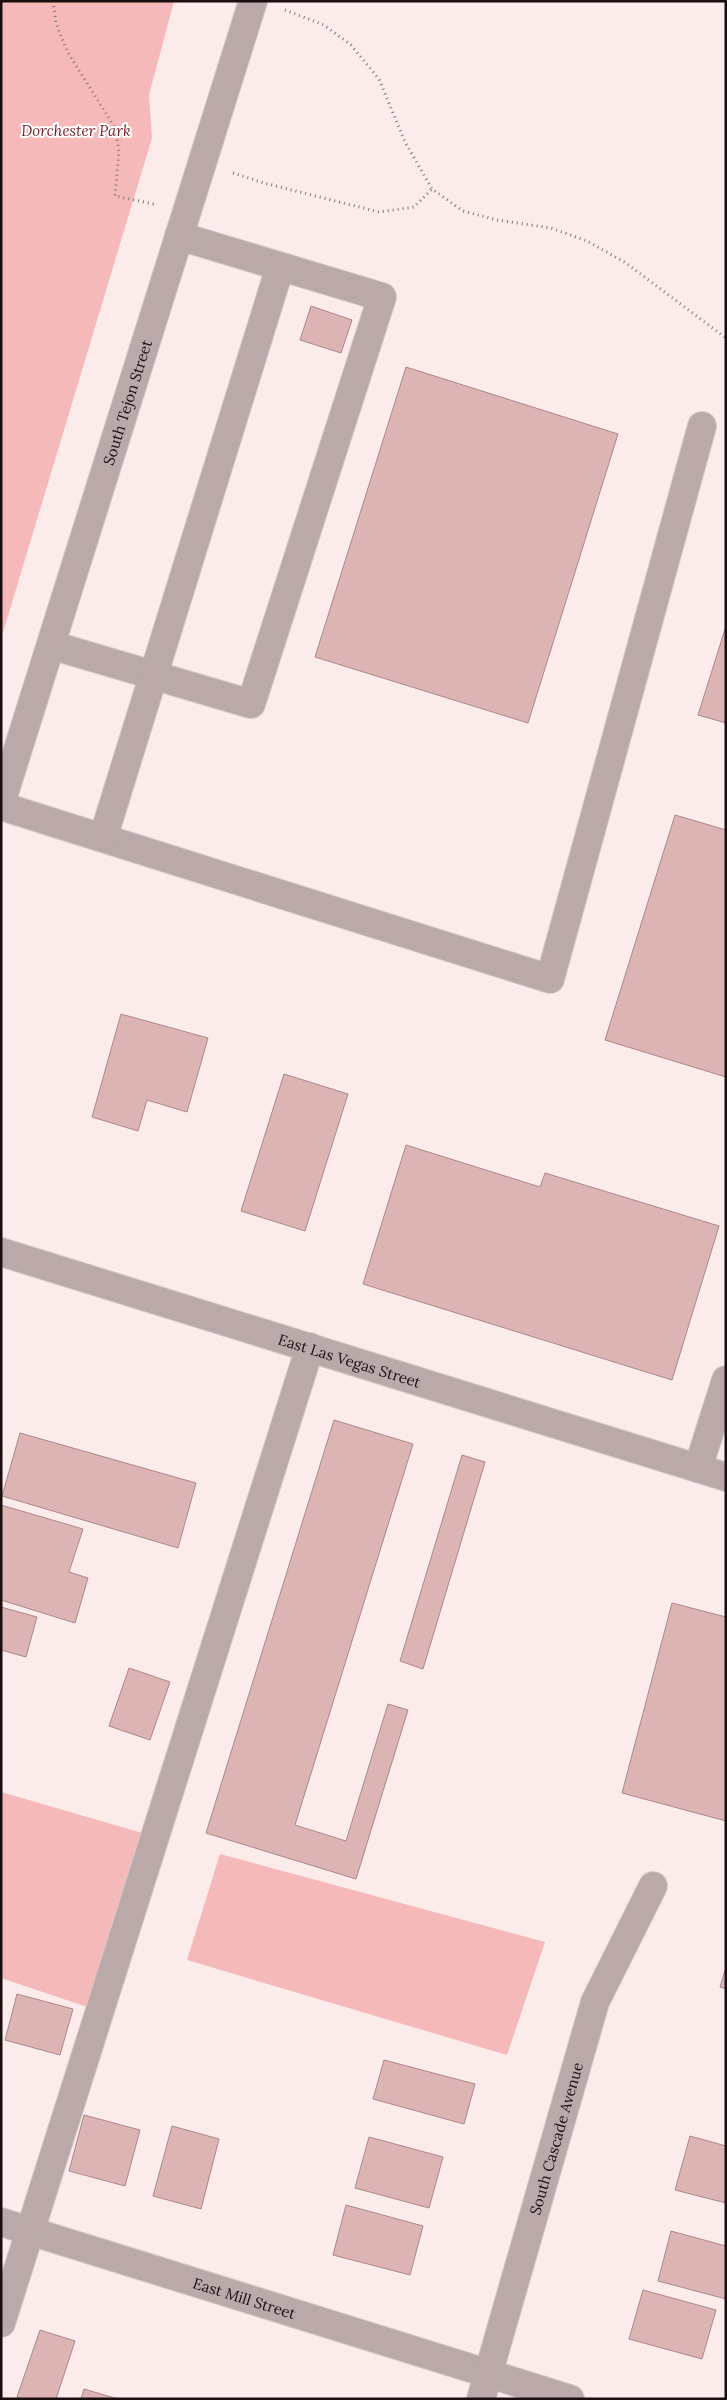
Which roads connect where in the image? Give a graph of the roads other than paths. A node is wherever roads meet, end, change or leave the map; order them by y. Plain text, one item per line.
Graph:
1 (253, 1) edge
2 (183, 224) junction
3 (280, 267) junction
4 (702, 426) dead end
5 (51, 645) junction
6 (152, 675) junction
7 (1, 804) edge
8 (103, 838) junction
9 (1, 1252) edge
10 (310, 1348) junction
11 (726, 1380) edge
12 (698, 1468) junction
13 (726, 1477) edge
14 (653, 1886) dead end
15 (1, 2222) edge
16 (29, 2230) junction
17 (1, 2323) edge
18 (488, 2373) junction
19 (481, 2399) edge
20 (570, 2399) edge

1 - 2 street, South Tejon Street
2 - 3 street
2 - 5 street, South Tejon Street
3 - 6 street
3 - 6 street
4 - 8 street
5 - 6 street
5 - 7 street, South Tejon Street
6 - 8 street
7 - 8 street
9 - 10 street, East Las Vegas Street
10 - 12 street, East Las Vegas Street
10 - 16 street
11 - 12 street
12 - 13 street, East Las Vegas Street
14 - 18 street, South Cascade Avenue
15 - 16 street, East Mill Street
16 - 17 street
16 - 18 street, East Mill Street
18 - 19 street, South Cascade Avenue
18 - 20 street, East Mill Street

